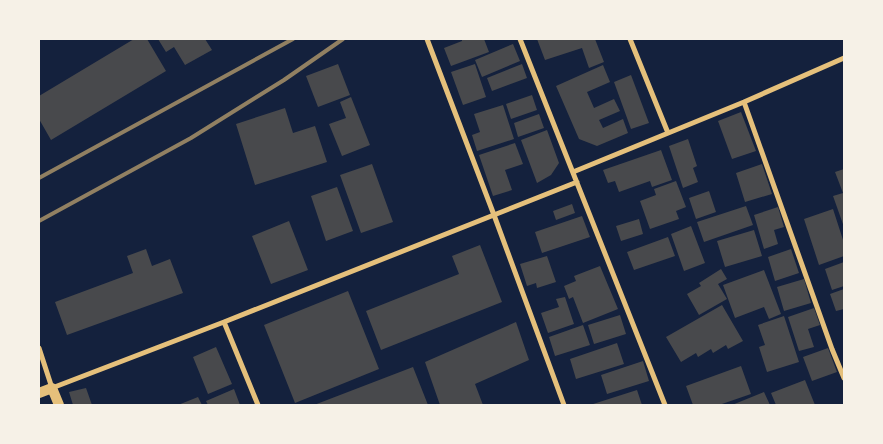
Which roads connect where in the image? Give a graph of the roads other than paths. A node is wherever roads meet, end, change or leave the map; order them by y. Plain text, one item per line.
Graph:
1 (427, 39) edge
2 (520, 39) edge
3 (630, 39) edge
4 (844, 58) edge
5 (744, 102) junction
6 (668, 133) junction
7 (573, 172) junction
8 (577, 182) junction
9 (494, 215) junction
10 (224, 322) junction
11 (39, 348) edge
12 (844, 378) edge
13 (52, 388) junction
14 (39, 393) edge
15 (59, 405) edge
16 (258, 405) edge
17 (564, 405) edge
18 (665, 405) edge

1 - 9 street
2 - 7 street
3 - 6 street
4 - 5 street
5 - 6 street
5 - 12 street
6 - 7 street
7 - 8 street
8 - 9 street
8 - 18 street
9 - 10 street
9 - 17 street
10 - 13 street
10 - 16 street
11 - 13 street
13 - 14 main road
13 - 15 main road

